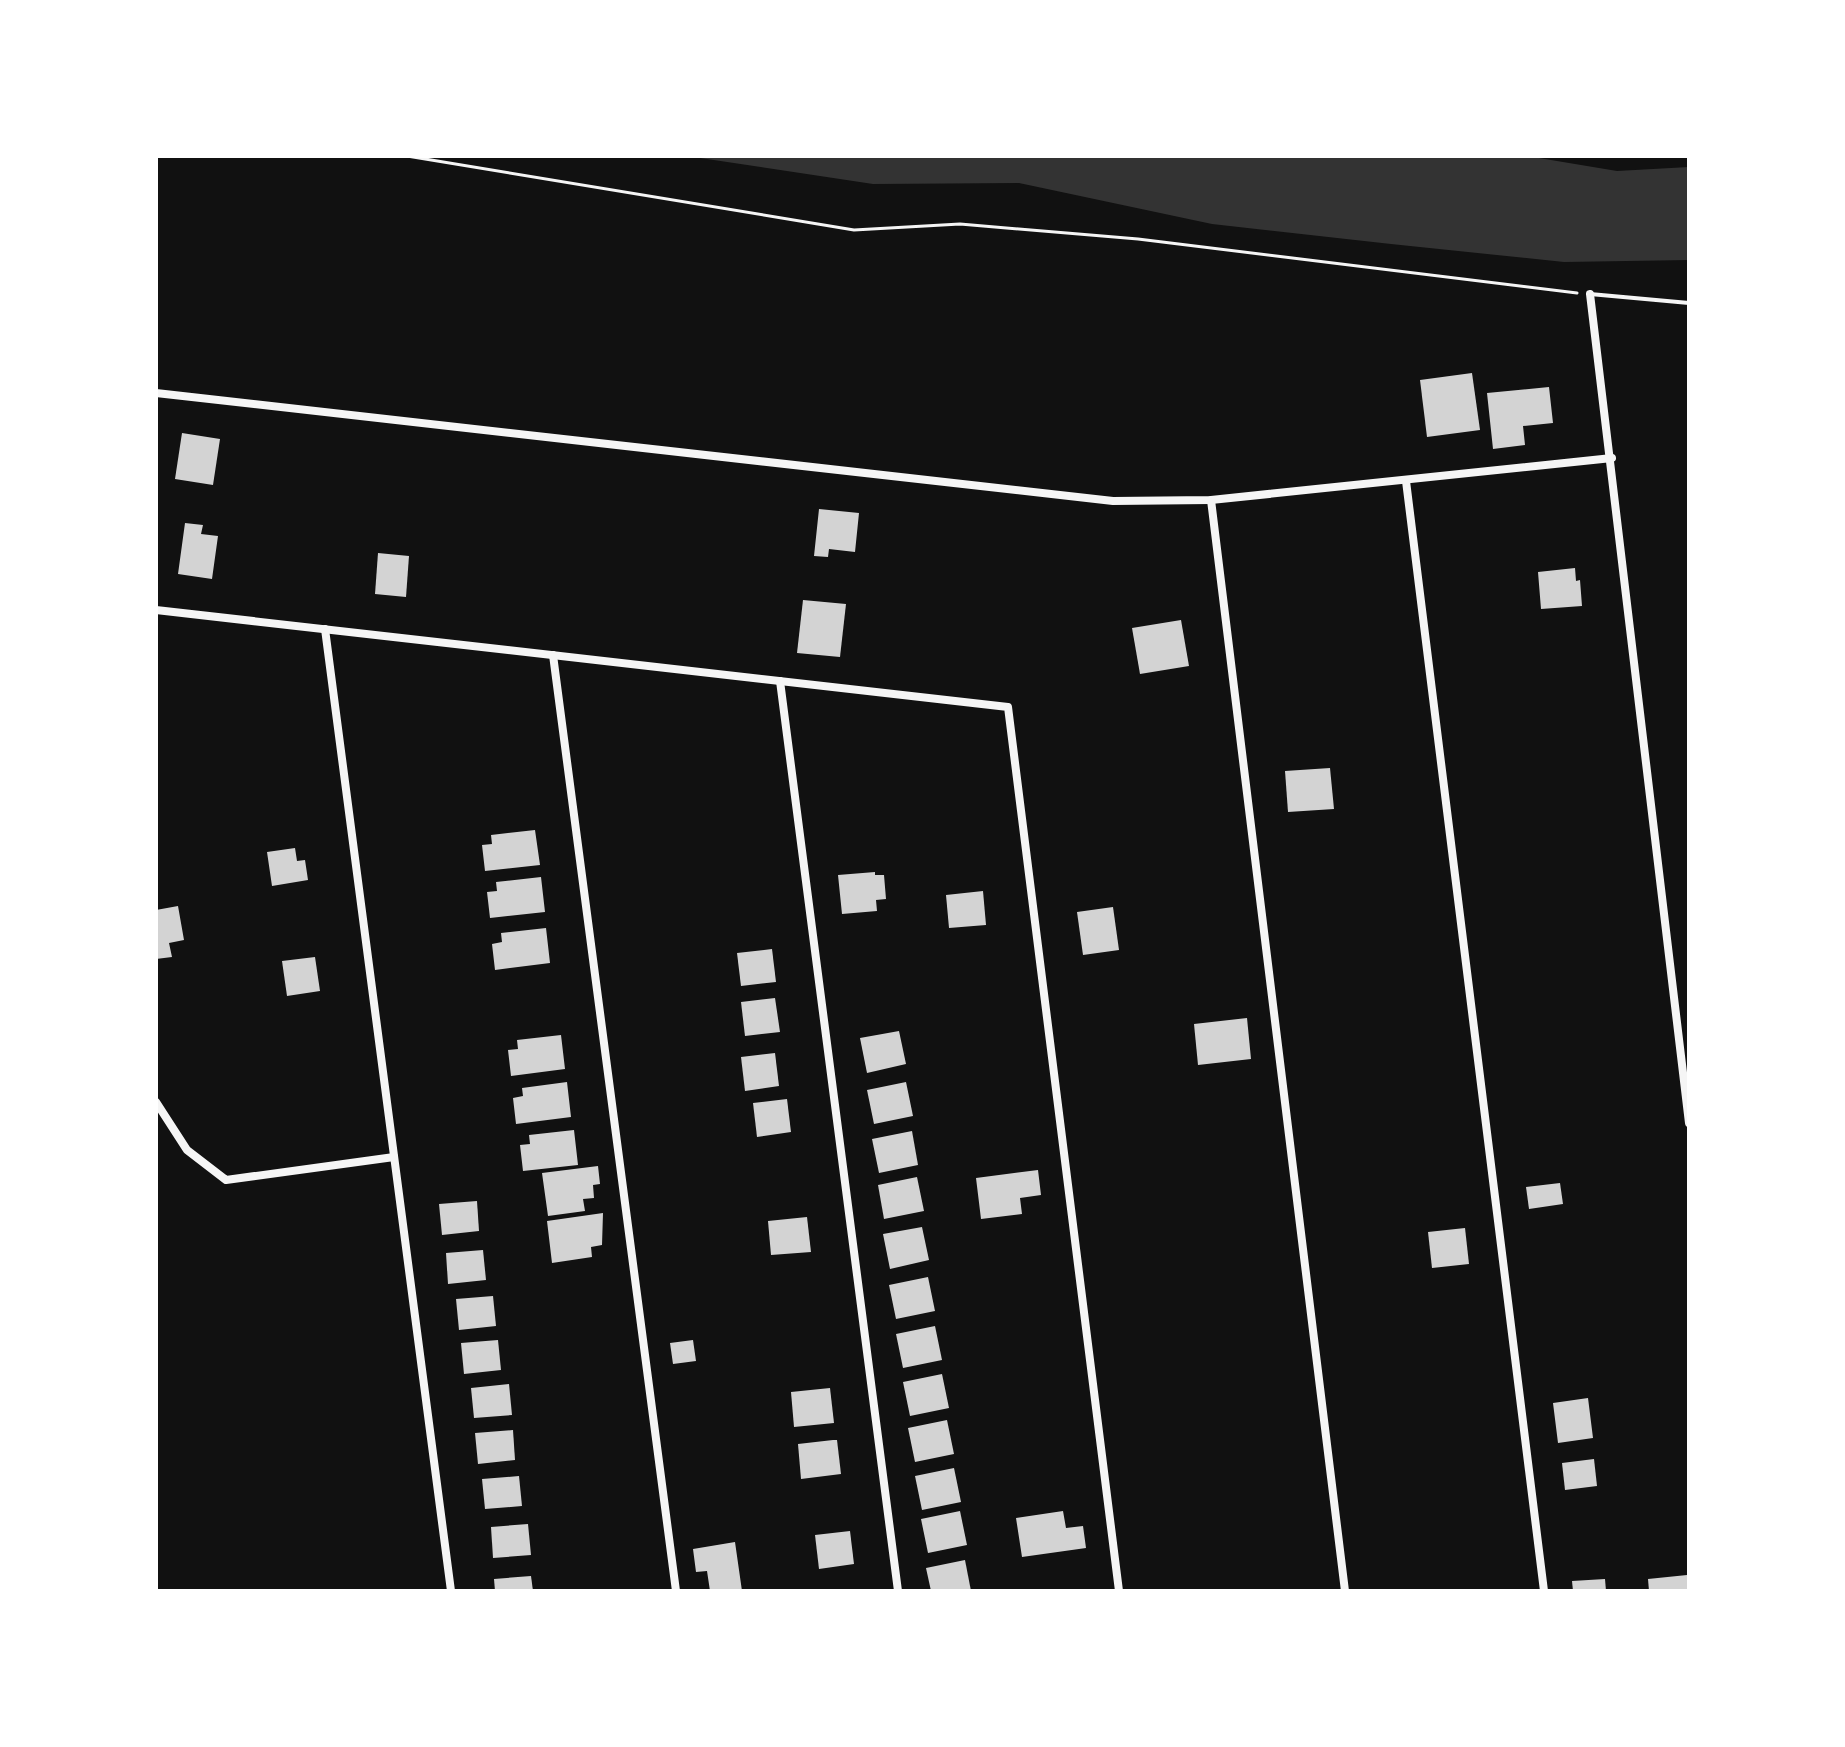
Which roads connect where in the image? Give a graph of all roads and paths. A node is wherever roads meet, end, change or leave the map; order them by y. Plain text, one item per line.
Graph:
1 (407, 156) edge
2 (1590, 294) junction
3 (1689, 303) edge
4 (156, 393) edge
5 (1612, 458) junction
6 (1406, 481) junction
7 (1211, 500) junction
8 (156, 610) edge
9 (325, 629) junction
10 (553, 655) junction
11 (780, 681) junction
12 (156, 1102) edge
13 (1689, 1123) edge
14 (394, 1157) junction
15 (451, 1591) edge
16 (676, 1591) edge
17 (898, 1591) edge
18 (1119, 1591) edge
19 (1345, 1591) edge
20 (1544, 1591) edge

1 - 2 path
2 - 3 lane
2 - 5 street
4 - 7 street
5 - 6 street
5 - 13 street
6 - 7 street
6 - 20 street
7 - 19 street
8 - 9 street
9 - 10 street
9 - 14 street
10 - 11 street
10 - 16 street
11 - 17 street
11 - 18 street
12 - 14 street
14 - 15 street

